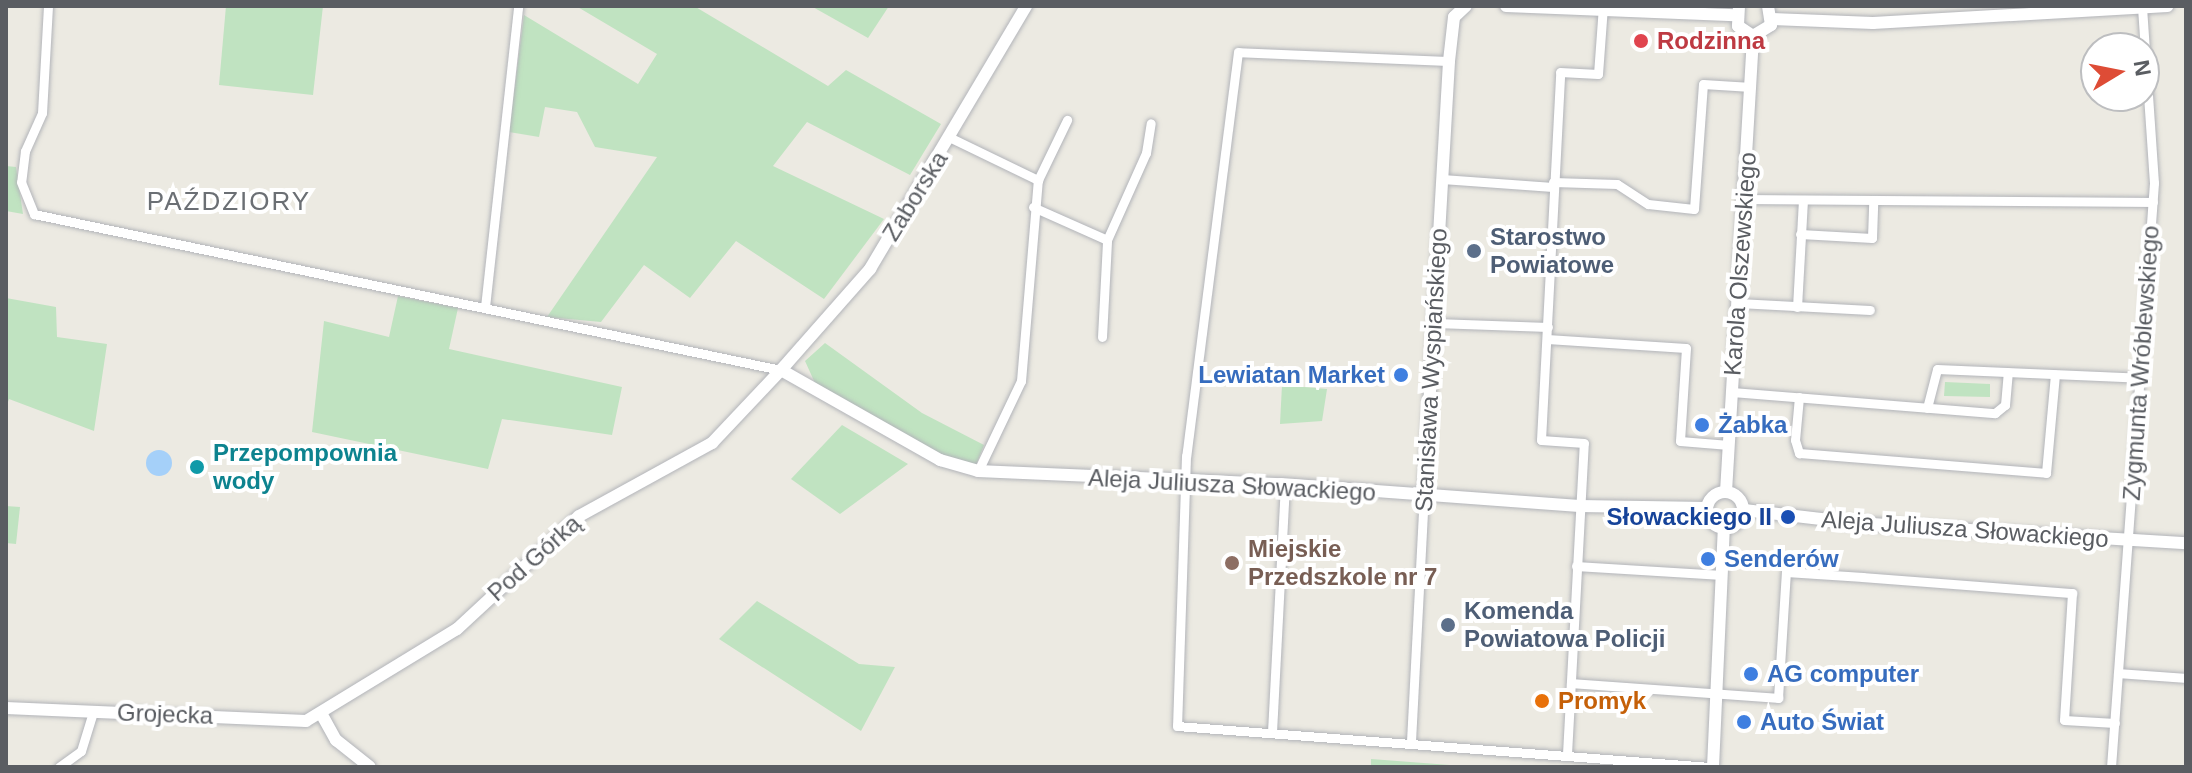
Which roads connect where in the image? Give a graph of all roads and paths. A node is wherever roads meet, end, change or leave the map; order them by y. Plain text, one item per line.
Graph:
1 (48, 6) edge
2 (518, 6) edge
3 (1026, 6) edge
4 (1466, 6) edge
5 (1506, 6) edge
6 (1768, 6) edge
7 (2168, 6) edge
8 (1603, 8) edge
9 (2142, 8) edge
10 (1737, 11) edge
11 (1772, 19) junction
12 (1753, 36) junction
13 (1449, 61) junction
14 (1751, 87) junction
15 (1067, 120) dead end
16 (1151, 123) dead end
17 (951, 138) junction
18 (1442, 179) junction
19 (1038, 180) junction
20 (1553, 184) junction
21 (1744, 199) junction
22 (1803, 201) junction
23 (2153, 202) junction
24 (1873, 203) junction
25 (1033, 207) junction
26 (1800, 234) junction
27 (1107, 240) junction
28 (1738, 303) junction
29 (485, 307) junction
30 (1797, 307) junction
31 (1870, 310) dead end
32 (1435, 323) junction
33 (1548, 327) junction
34 (1102, 337) dead end
35 (1547, 339) junction
36 (781, 370) junction
37 (2008, 372) junction
38 (2055, 374) junction
39 (2140, 378) junction
40 (1732, 392) junction
41 (1799, 397) junction
42 (1927, 408) junction
43 (1729, 445) junction
44 (978, 471) junction
45 (1185, 481) junction
46 (1285, 485) junction
47 (1726, 492) junction
48 (1424, 495) junction
49 (1579, 506) junction
50 (1707, 508) junction
51 (1744, 510) junction
52 (1724, 528) junction
53 (2128, 539) junction
54 (2186, 543) edge
55 (1576, 566) junction
56 (1722, 575) junction
57 (2118, 673) junction
58 (2186, 678) edge
59 (1571, 683) junction
60 (1715, 693) junction
61 (6, 708) edge
62 (93, 712) junction
63 (322, 715) junction
64 (2115, 723) junction
65 (1272, 732) junction
66 (1411, 741) junction
67 (1567, 754) junction
68 (59, 767) edge
69 (370, 767) edge
70 (1712, 767) edge
71 (2111, 767) edge

1 - 29 street
2 - 29 street
3 - 17 street, Zaborska
4 - 13 street, Stanisława Wyspiańskiego
5 - 8 street
6 - 11 street
7 - 9 street
8 - 10 street
8 - 20 street
9 - 11 street
9 - 23 street, Zygmunta Wróblewskiego
10 - 12 street
11 - 12 street
12 - 14 street, Karola Olszewskiego
13 - 18 street, Stanisława Wyspiańskiego
13 - 45 street
14 - 20 street
14 - 21 street, Karola Olszewskiego
15 - 19 street
16 - 27 street
17 - 19 street
17 - 36 street, Zaborska
18 - 20 street
18 - 32 street, Stanisława Wyspiańskiego
19 - 25 street
20 - 33 street
21 - 22 street
21 - 28 street, Karola Olszewskiego
22 - 24 street
22 - 26 street
23 - 24 street
23 - 39 street, Zygmunta Wróblewskiego
24 - 26 street
25 - 27 street
25 - 44 street
26 - 30 street
27 - 34 street
28 - 30 street
28 - 40 street, Karola Olszewskiego
29 - 36 street
30 - 31 street
32 - 33 street
32 - 48 street, Stanisława Wyspiańskiego
33 - 35 street
35 - 43 street
35 - 49 street
36 - 44 street, Aleja Juliusza Słowackiego
36 - 63 street, Pod Górką
37 - 38 street
37 - 42 street
37 - 42 street
38 - 39 street
38 - 41 street
39 - 53 street, Zygmunta Wróblewskiego
40 - 41 street
40 - 43 street, Karola Olszewskiego
41 - 42 street
43 - 47 street, Karola Olszewskiego
44 - 45 street, Aleja Juliusza Słowackiego
45 - 46 street, Aleja Juliusza Słowackiego
45 - 65 street
46 - 48 street, Aleja Juliusza Słowackiego
46 - 65 street
47 - 50 street
47 - 51 street
48 - 49 street, Aleja Juliusza Słowackiego
48 - 66 street, Stanisława Wyspiańskiego
49 - 50 street, Aleja Juliusza Słowackiego
49 - 55 street
50 - 52 street
51 - 52 street
51 - 53 street, Aleja Juliusza Słowackiego
52 - 56 street
53 - 54 street, Aleja Juliusza Słowackiego
53 - 57 street, Zygmunta Wróblewskiego
55 - 56 street
55 - 59 street
56 - 60 street
57 - 58 street
57 - 64 street, Zygmunta Wróblewskiego
59 - 60 street
59 - 67 street
60 - 64 street
60 - 70 street
61 - 62 street, Grojecka
62 - 63 street, Grojecka
62 - 68 street
63 - 69 street
64 - 71 street, Zygmunta Wróblewskiego
65 - 66 street
66 - 67 street
67 - 70 street

